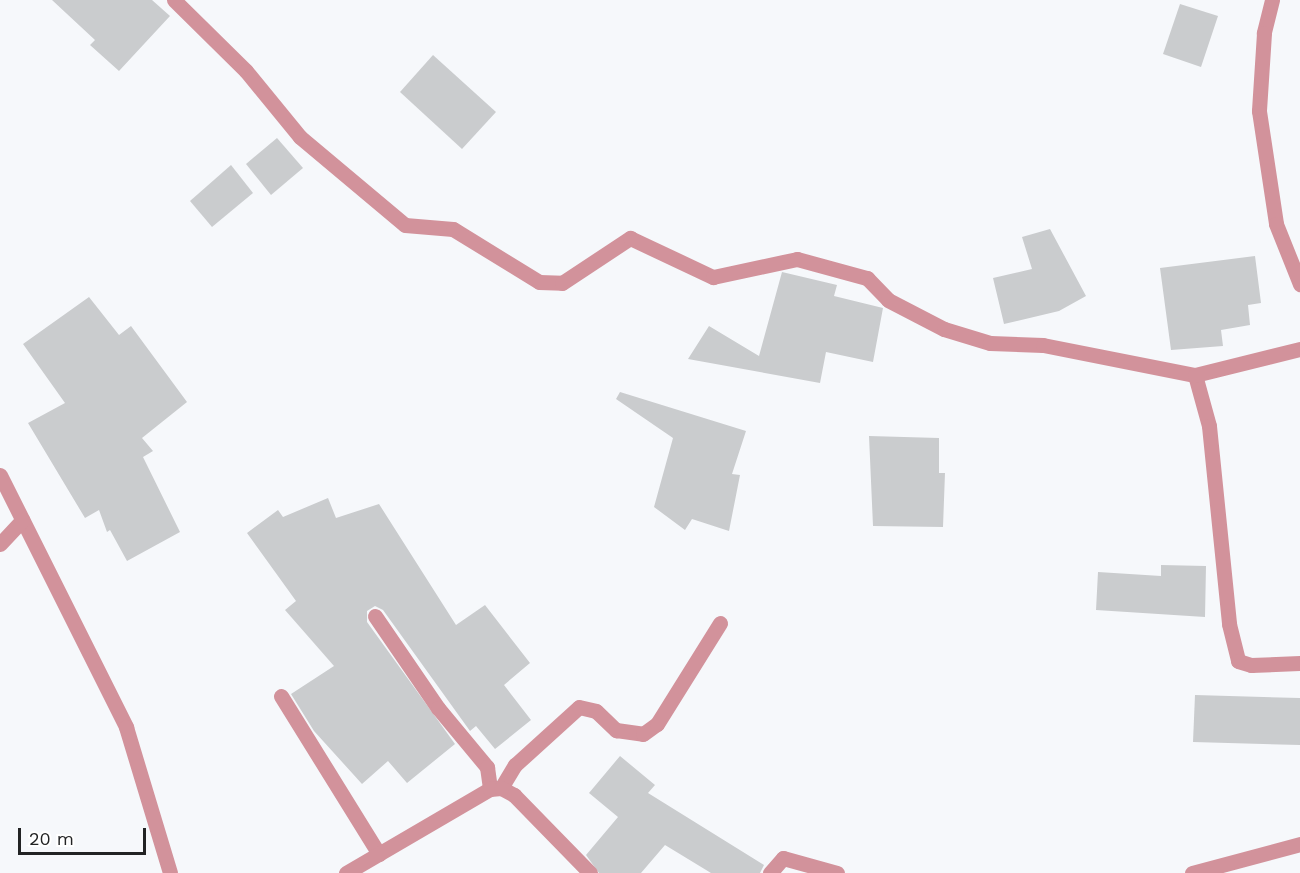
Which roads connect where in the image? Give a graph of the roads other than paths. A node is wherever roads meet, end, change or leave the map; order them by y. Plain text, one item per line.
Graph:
1 (174, 0) edge
2 (1272, 0) edge
3 (1300, 284) edge
4 (1300, 349) edge
5 (1195, 375) junction
6 (0, 475) edge
7 (22, 520) junction
8 (0, 544) edge
9 (375, 616) dead end
10 (720, 623) dead end
11 (1300, 663) edge
12 (281, 696) dead end
13 (495, 789) junction
14 (1300, 844) edge
15 (379, 854) junction
16 (170, 873) edge
17 (346, 873) edge
18 (590, 873) edge
19 (770, 873) edge
20 (837, 873) edge
21 (1192, 873) edge

1 - 5 street
2 - 3 street
4 - 5 street
5 - 11 street
6 - 7 street
7 - 8 street
7 - 16 street
9 - 13 street
10 - 13 street
12 - 15 street
13 - 15 street
13 - 18 street
14 - 21 street
15 - 17 street
19 - 20 street

